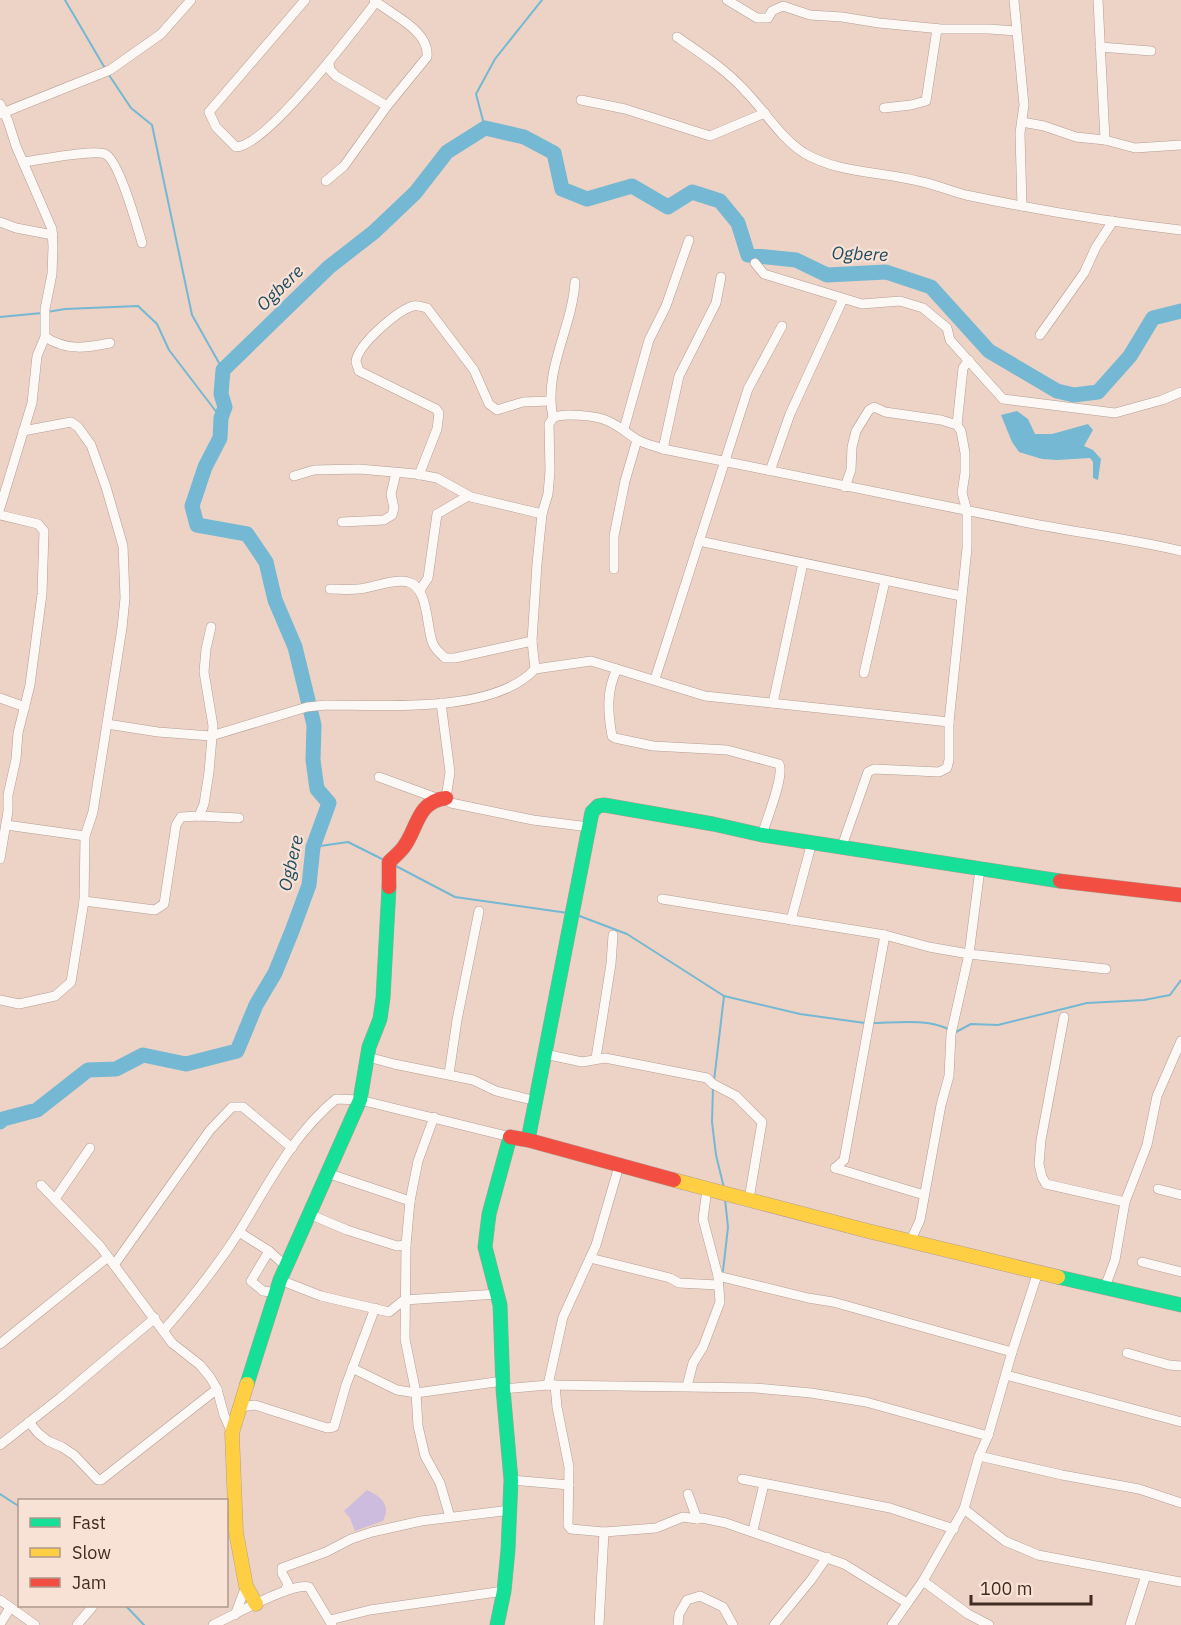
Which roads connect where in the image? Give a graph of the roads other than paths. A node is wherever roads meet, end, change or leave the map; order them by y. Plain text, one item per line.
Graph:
1 (191, 0) edge
2 (305, 0) edge
3 (727, 0) edge
4 (1014, 0) edge
5 (1098, 0) edge
6 (375, 1) edge
7 (936, 29) junction
8 (1016, 31) junction
9 (677, 37) dead end
10 (1100, 47) junction
11 (1150, 51) dead end
12 (327, 67) junction
13 (581, 100) dead end
14 (0, 104) edge
15 (387, 106) junction
16 (884, 108) dead end
17 (765, 113) junction
18 (2, 114) edge
19 (1022, 122) junction
20 (1105, 140) junction
21 (1181, 145) edge
22 (23, 162) junction
23 (326, 181) dead end
24 (1022, 206) junction
25 (1113, 221) junction
26 (0, 222) edge
27 (1181, 230) edge
28 (53, 235) junction
29 (689, 240) dead end
30 (142, 243) dead end
31 (755, 263) dead end
32 (721, 277) dead end
33 (576, 282) dead end
34 (843, 299) junction
35 (782, 326) dead end
36 (1040, 335) dead end
37 (45, 337) junction
38 (110, 343) dead end
39 (969, 360) junction
40 (1181, 392) edge
41 (549, 401) junction
42 (553, 418) junction
43 (957, 425) junction
44 (624, 429) junction
45 (23, 431) junction
46 (637, 440) junction
47 (663, 449) junction
48 (725, 461) junction
49 (770, 471) junction
50 (396, 473) junction
51 (419, 475) junction
52 (294, 476) dead end
53 (845, 487) junction
54 (468, 496) junction
55 (0, 508) edge
56 (967, 511) junction
57 (542, 514) junction
58 (0, 515) edge
59 (342, 522) dead end
60 (699, 541) junction
61 (1181, 552) edge
62 (803, 563) junction
63 (614, 569) dead end
64 (885, 581) junction
65 (330, 590) dead end
66 (420, 591) junction
67 (961, 596) junction
68 (211, 627) dead end
69 (532, 641) junction
70 (535, 669) junction
71 (617, 669) junction
72 (864, 673) dead end
73 (654, 680) junction
74 (0, 698) edge
75 (441, 703) junction
76 (773, 703) junction
77 (25, 707) junction
78 (949, 722) junction
79 (108, 724) junction
80 (211, 735) junction
81 (379, 777) dead end
82 (4, 793) edge
83 (442, 798) junction
84 (200, 816) junction
85 (239, 818) dead end
86 (6, 825) junction
87 (589, 827) junction
88 (762, 835) junction
89 (85, 836) junction
90 (812, 842) junction
91 (842, 846) junction
92 (0, 859) edge
93 (980, 869) junction
94 (1181, 895) edge
95 (662, 899) dead end
96 (84, 901) junction
97 (479, 911) dead end
98 (791, 920) junction
99 (613, 935) dead end
100 (885, 935) junction
101 (969, 954) junction
102 (1106, 969) dead end
103 (0, 1000) edge
104 (1064, 1017) dead end
105 (1181, 1041) edge
106 (545, 1054) junction
107 (368, 1057) junction
108 (596, 1058) junction
109 (449, 1074) junction
110 (360, 1100) junction
111 (536, 1101) junction
112 (434, 1117) junction
113 (510, 1137) junction
114 (528, 1140) junction
115 (90, 1148) dead end
116 (292, 1148) junction
117 (619, 1166) junction
118 (327, 1173) junction
119 (41, 1185) dead end
120 (707, 1188) junction
121 (1158, 1189) dead end
122 (1181, 1194) edge
123 (924, 1195) junction
124 (55, 1199) junction
125 (749, 1199) junction
126 (410, 1201) junction
127 (1125, 1202) junction
128 (309, 1214) junction
129 (239, 1232) junction
130 (911, 1240) junction
131 (405, 1245) junction
132 (269, 1251) junction
133 (590, 1258) junction
134 (111, 1261) junction
135 (1142, 1262) dead end
136 (286, 1266) junction
137 (1038, 1272) junction
138 (1181, 1272) edge
139 (718, 1281) junction
140 (279, 1286) junction
141 (1105, 1287) junction
142 (498, 1294) junction
143 (404, 1300) junction
144 (1181, 1305) edge
145 (375, 1308) junction
146 (155, 1318) junction
147 (164, 1330) junction
148 (0, 1344) edge
149 (1011, 1352) junction
150 (1127, 1353) dead end
151 (1181, 1365) edge
152 (352, 1368) junction
153 (1006, 1375) junction
154 (503, 1385) junction
155 (552, 1385) junction
156 (687, 1386) junction
157 (217, 1389) junction
158 (244, 1392) junction
159 (416, 1393) junction
160 (255, 1406) junction
161 (233, 1412) junction
162 (29, 1422) junction
163 (1181, 1422) edge
164 (988, 1436) junction
165 (0, 1444) edge
166 (979, 1456) junction
167 (742, 1479) dead end
168 (511, 1480) junction
169 (764, 1484) junction
170 (569, 1485) junction
171 (687, 1494) dead end
172 (1181, 1503) edge
173 (964, 1509) junction
174 (511, 1510) junction
175 (450, 1518) junction
176 (698, 1519) junction
177 (954, 1529) junction
178 (753, 1530) junction
179 (603, 1532) junction
180 (231, 1533) edge
181 (827, 1557) junction
182 (1146, 1575) junction
183 (923, 1581) junction
184 (1181, 1582) edge
185 (246, 1586) junction
186 (285, 1591) junction
187 (504, 1591) junction
188 (0, 1600) edge
189 (907, 1603) junction
190 (256, 1604) junction
191 (91, 1607) edge
192 (10, 1608) junction
193 (235, 1615) junction
194 (331, 1623) edge
195 (781, 1623) edge
196 (0, 1624) edge
197 (35, 1625) edge
198 (77, 1625) edge
199 (213, 1625) edge
200 (497, 1625) edge
201 (599, 1625) edge
202 (678, 1625) edge
203 (733, 1625) edge
204 (892, 1625) edge
205 (990, 1625) edge
206 (1130, 1625) edge

1 - 18 street
2 - 12 street
3 - 7 street
4 - 8 street
5 - 10 street
6 - 12 street
6 - 15 street
7 - 8 street
7 - 16 street
8 - 19 street
9 - 17 street
10 - 11 street
10 - 20 street
12 - 15 street
13 - 17 street
14 - 18 street
15 - 23 street
17 - 24 street
18 - 22 street
19 - 20 street
19 - 24 street
20 - 21 street
22 - 28 street
22 - 30 street
24 - 25 street
25 - 27 street
25 - 36 street
26 - 28 street
28 - 37 street
29 - 44 street
31 - 34 street
32 - 47 street
33 - 41 street
34 - 39 street
34 - 49 street
35 - 48 street
37 - 38 street
37 - 45 street
39 - 40 street
39 - 43 street
41 - 42 street
41 - 51 street
42 - 44 street
42 - 57 street
43 - 53 street
43 - 56 street
44 - 46 street
45 - 55 street
45 - 79 street
46 - 47 street
46 - 63 street
47 - 48 street
48 - 49 street
48 - 60 street
49 - 53 street
50 - 51 street
50 - 52 street
50 - 59 street
51 - 54 street
53 - 56 street
54 - 57 street
54 - 66 street
56 - 61 street
56 - 67 street
57 - 69 street
58 - 77 street
60 - 62 street
60 - 73 street
62 - 64 street
62 - 76 street
64 - 67 street
64 - 72 street
65 - 66 street
66 - 69 street
67 - 78 street
68 - 80 street
69 - 70 street
70 - 71 street
70 - 75 street
71 - 73 street
71 - 88 street
73 - 76 street
74 - 77 street
75 - 80 street
75 - 83 street
76 - 78 street
77 - 82 street
78 - 91 street
79 - 80 street
79 - 89 street
80 - 84 street
81 - 83 street
82 - 86 street
83 - 87 street
83 - 107 street
84 - 85 street
84 - 96 street
86 - 89 street
86 - 92 street
87 - 88 street
87 - 106 street
88 - 90 street
89 - 96 street
90 - 91 street
90 - 98 street
91 - 93 street
93 - 94 street
93 - 101 street
95 - 98 street
96 - 103 street
97 - 109 street
98 - 100 street
99 - 108 street
100 - 101 street
100 - 123 street
101 - 102 street
101 - 123 street
104 - 127 street
105 - 127 street
106 - 108 street
106 - 111 street
107 - 109 street
107 - 110 street
108 - 125 street
109 - 111 street
110 - 112 street
110 - 116 street
110 - 118 street
111 - 114 street
112 - 113 street
112 - 126 street
113 - 114 street
113 - 142 street
114 - 117 street
115 - 124 street
116 - 129 street
116 - 134 street
117 - 120 street
117 - 133 street
118 - 126 street
118 - 128 street
119 - 124 street
120 - 125 street
120 - 139 street
121 - 122 street
123 - 130 street
124 - 134 street
125 - 130 street
126 - 131 street
127 - 141 street
128 - 131 street
128 - 136 street
129 - 132 street
129 - 147 street
130 - 137 street
131 - 143 street
132 - 136 street
132 - 140 street
133 - 139 street
133 - 155 street
134 - 146 street
134 - 148 street
135 - 138 street
136 - 140 street
137 - 141 street
137 - 149 street
139 - 149 street
139 - 156 street
140 - 145 street
140 - 158 street
141 - 144 street
142 - 143 street
142 - 154 street
143 - 145 street
143 - 159 street
145 - 152 street
146 - 147 street
146 - 162 street
147 - 157 street
149 - 153 street
150 - 151 street
152 - 159 street
152 - 160 street
153 - 163 street
153 - 164 street
154 - 155 street
154 - 159 street
154 - 168 street
155 - 156 street
155 - 170 street
156 - 164 street
157 - 161 street
157 - 162 street
158 - 160 street
158 - 161 street
159 - 175 street
160 - 161 street
161 - 180 street
162 - 165 street
164 - 166 street
166 - 172 street
166 - 173 street
167 - 169 street
168 - 170 street
168 - 174 street
169 - 177 street
169 - 178 street
170 - 179 street
171 - 176 street
173 - 177 street
173 - 182 street
174 - 175 street
174 - 187 street
175 - 186 street
176 - 178 street
176 - 179 street
177 - 183 street
178 - 181 street
179 - 201 street
180 - 185 street
181 - 189 street
181 - 195 street
182 - 184 street
182 - 206 street
183 - 189 street
183 - 205 street
185 - 190 street
185 - 193 street
186 - 190 street
186 - 194 street
187 - 194 street
187 - 200 street
188 - 192 street
189 - 204 street
190 - 193 street
191 - 198 street
192 - 196 street
192 - 197 street
193 - 199 street
202 - 203 street

